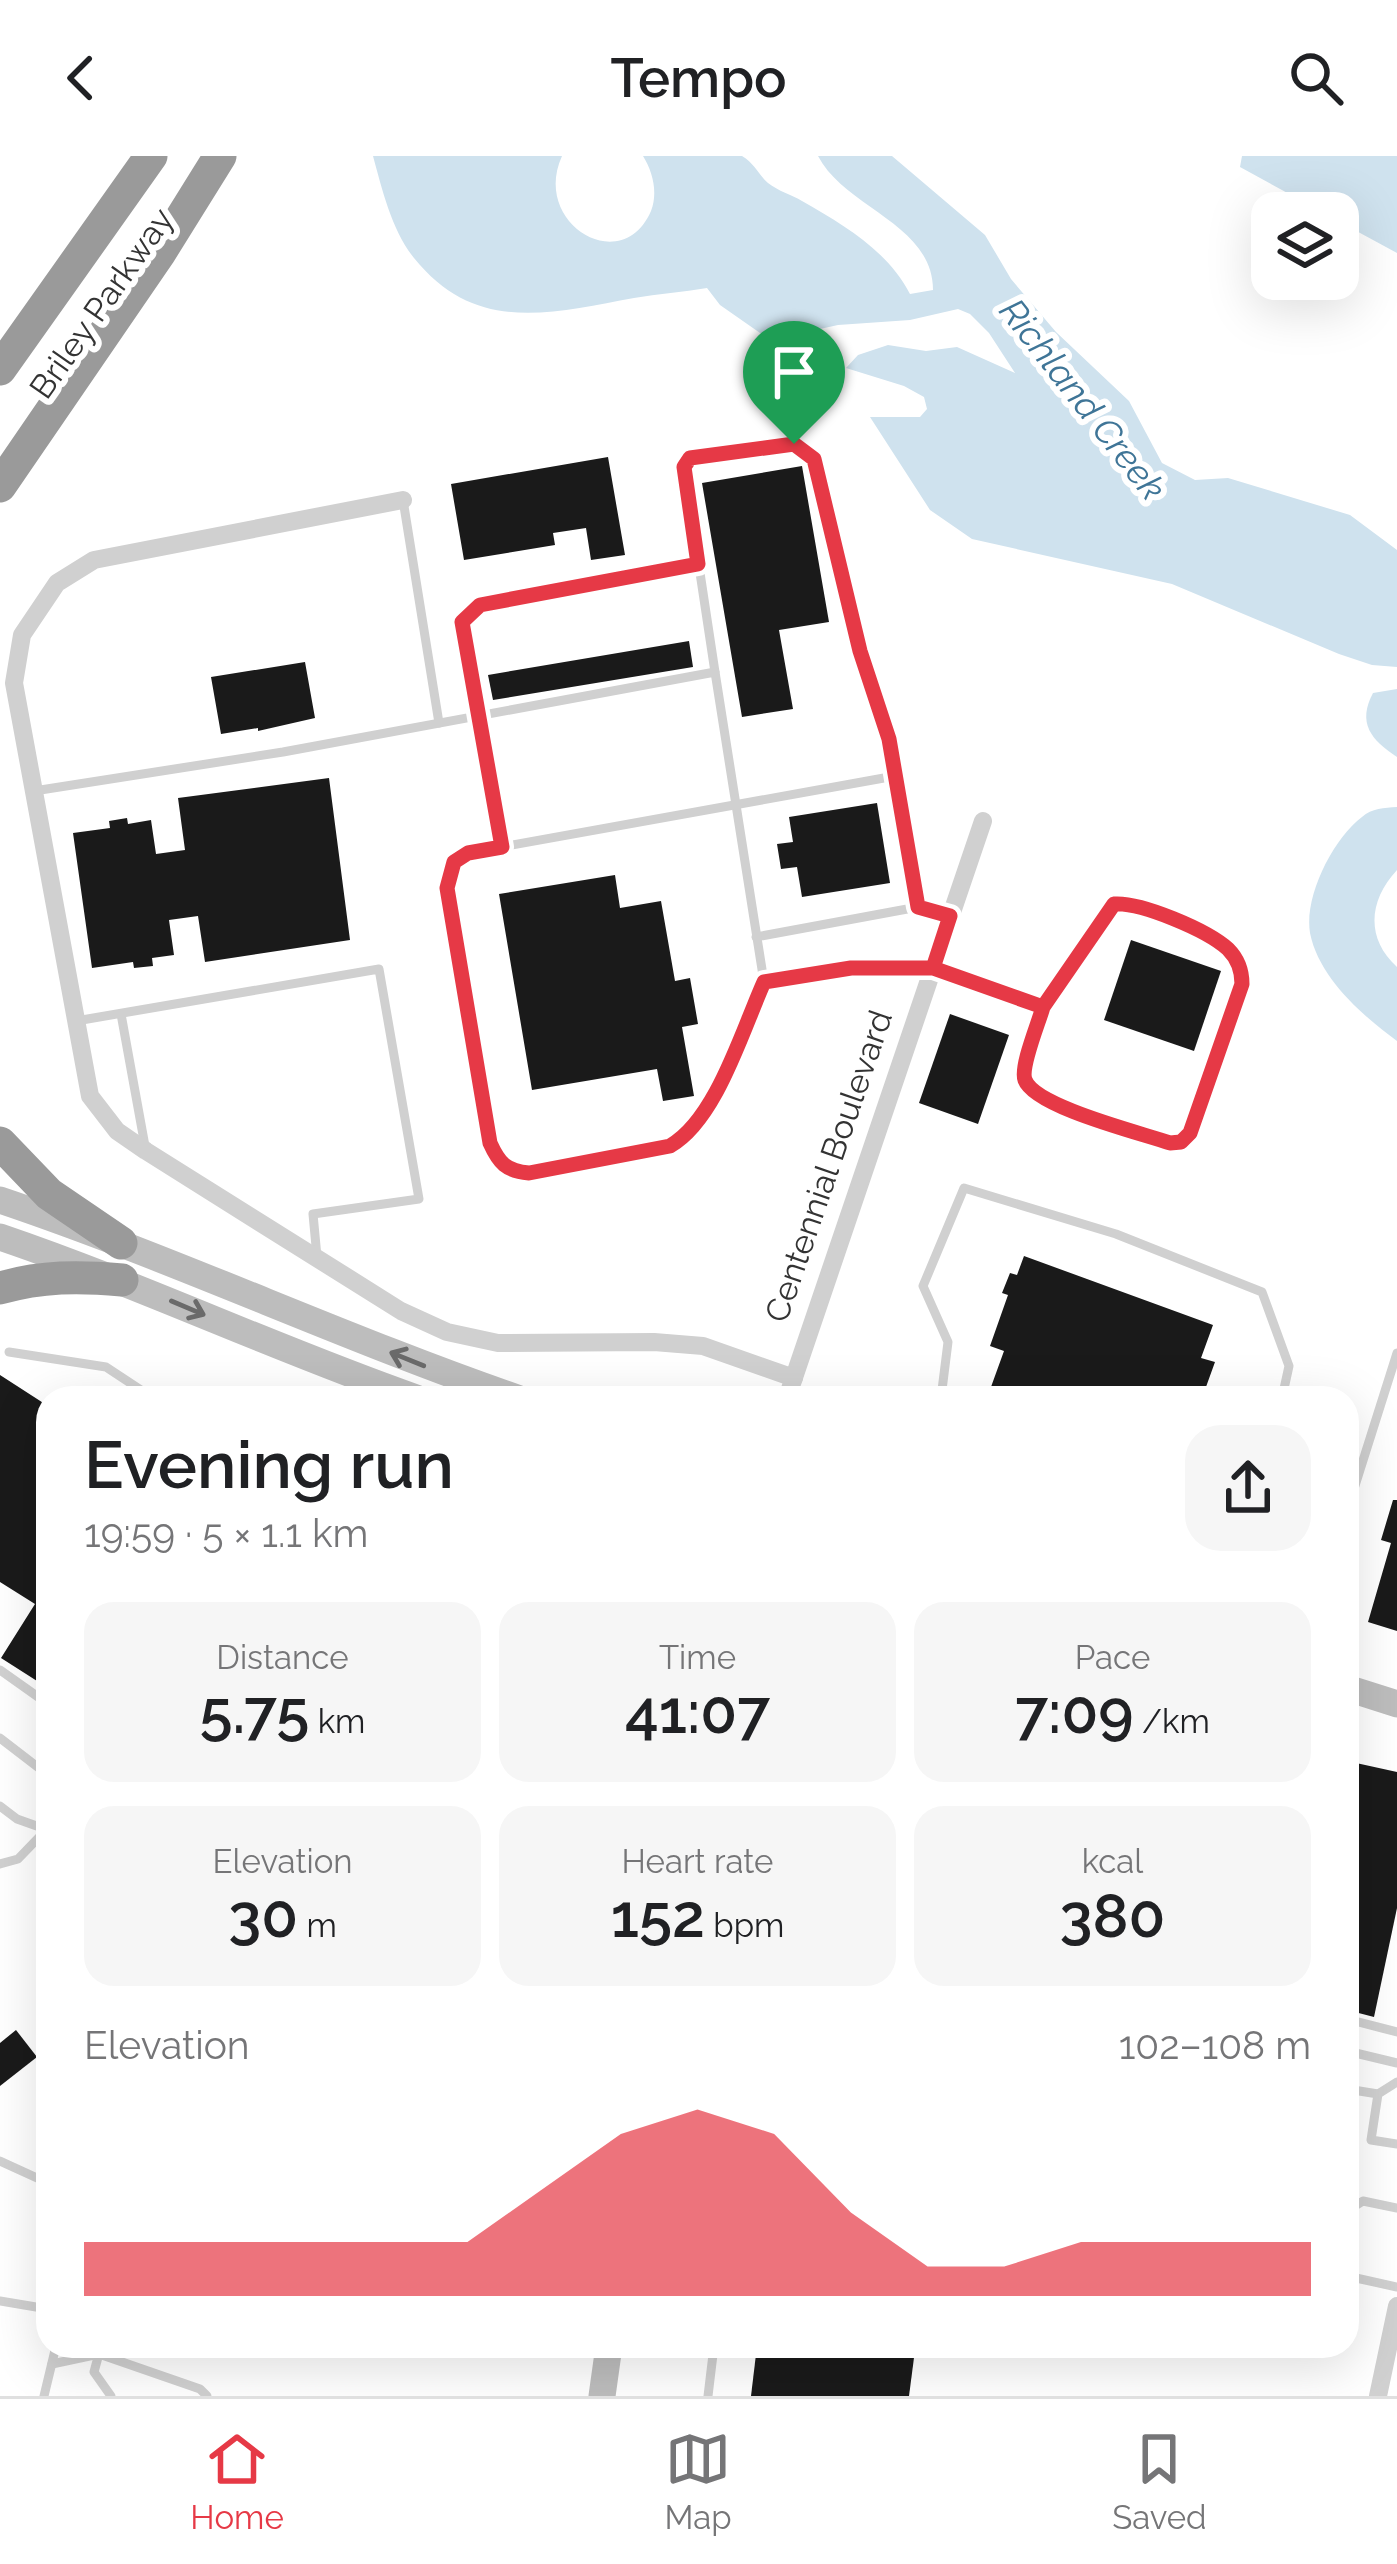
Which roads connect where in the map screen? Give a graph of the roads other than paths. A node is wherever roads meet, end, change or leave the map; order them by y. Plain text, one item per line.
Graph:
1 (151, 156) edge
2 (200, 156) edge
3 (220, 156) edge
4 (102, 226) junction
5 (0, 338) edge
6 (0, 369) edge
7 (0, 448) edge
8 (0, 485) edge
9 (403, 500) joint
10 (698, 564) junction
11 (715, 672) junction
12 (478, 716) junction
13 (439, 723) junction
14 (895, 776) junction
15 (34, 791) junction
16 (737, 802) junction
17 (983, 821) dead end
18 (502, 847) junction
19 (918, 907) junction
20 (950, 916) junction
21 (756, 937) junction
22 (933, 968) junction
23 (764, 982) junction
24 (1043, 1007) junction
25 (121, 1014) junction
26 (74, 1021) junction
27 (0, 1143) edge
28 (146, 1151) junction
29 (0, 1200) edge
30 (0, 1238) edge
31 (121, 1243) junction
32 (317, 1257) junction
33 (122, 1280) junction
34 (0, 1288) edge
35 (9, 1352) dead end
36 (1397, 1353) edge
37 (328, 1367) junction
38 (135, 1386) edge
39 (362, 1386) edge
40 (382, 1386) edge
41 (483, 1386) edge
42 (786, 1386) edge
43 (791, 1386) edge
44 (942, 1386) edge
45 (1285, 1386) edge
46 (1359, 1473) edge
47 (0, 1670) edge
48 (1359, 1692) edge
49 (36, 1696) edge
50 (1397, 1704) edge
51 (0, 1738) edge
52 (36, 1766) edge
53 (0, 1806) edge
54 (36, 1826) edge
55 (36, 1841) edge
56 (0, 1864) edge
57 (1359, 2022) edge
58 (1397, 2032) edge
59 (1359, 2054) edge
60 (1397, 2063) edge
61 (1397, 2082) edge
62 (1359, 2091) edge
63 (1378, 2094) junction
64 (1397, 2144) edge
65 (0, 2161) edge
66 (36, 2178) edge
67 (1359, 2204) edge
68 (1397, 2208) edge
69 (1359, 2279) edge
70 (1397, 2287) edge
71 (0, 2301) edge
72 (1397, 2306) edge
73 (36, 2307) edge
74 (53, 2358) edge
75 (73, 2358) edge
76 (98, 2358) edge
77 (120, 2358) edge
78 (608, 2358) edge
79 (713, 2358) edge
80 (52, 2364) junction
81 (203, 2392) edge
82 (44, 2396) edge
83 (110, 2396) edge
84 (602, 2396) edge
85 (708, 2396) edge
86 (1378, 2396) edge

1 - 4 highway, Briley Parkway
2 - 7 highway, Briley Parkway
3 - 8 highway
4 - 5 highway
4 - 6 highway, Briley Parkway
9 - 13 lane
9 - 15 street
10 - 11 lane
10 - 12 lane
10 - 14 lane
11 - 12 lane
11 - 16 lane
12 - 13 lane
12 - 18 lane
13 - 15 lane
14 - 16 lane
14 - 19 lane
15 - 26 street
16 - 18 lane
16 - 21 lane
17 - 20 street, Centennial Boulevard
18 - 23 lane
19 - 20 lane
19 - 21 lane
20 - 22 street, Centennial Boulevard
21 - 23 lane
22 - 23 lane
22 - 24 lane
22 - 43 street, Centennial Boulevard
24 - 24 lane
25 - 26 lane
25 - 28 lane
25 - 32 lane
26 - 28 street
27 - 31 highway
28 - 32 street
29 - 31 main road
30 - 33 main road
41 -> 31 main road
32 - 42 street
33 - 34 highway
33 -> 37 main road
35 - 38 lane
36 - 46 lane
37 - 39 main road
37 - 40 main road
44 - 45 lane
47 - 49 lane
48 - 50 main road
51 - 52 lane
53 - 54 lane
55 - 56 lane
57 - 58 lane
59 - 60 lane
61 - 63 lane
62 - 63 lane
63 - 64 lane
65 - 66 lane
67 - 68 lane
69 - 70 lane
71 - 73 lane
72 - 86 street
74 - 80 lane
75 - 80 lane
76 - 83 lane
77 - 81 lane
78 - 84 main road
79 - 85 lane
80 - 82 lane

